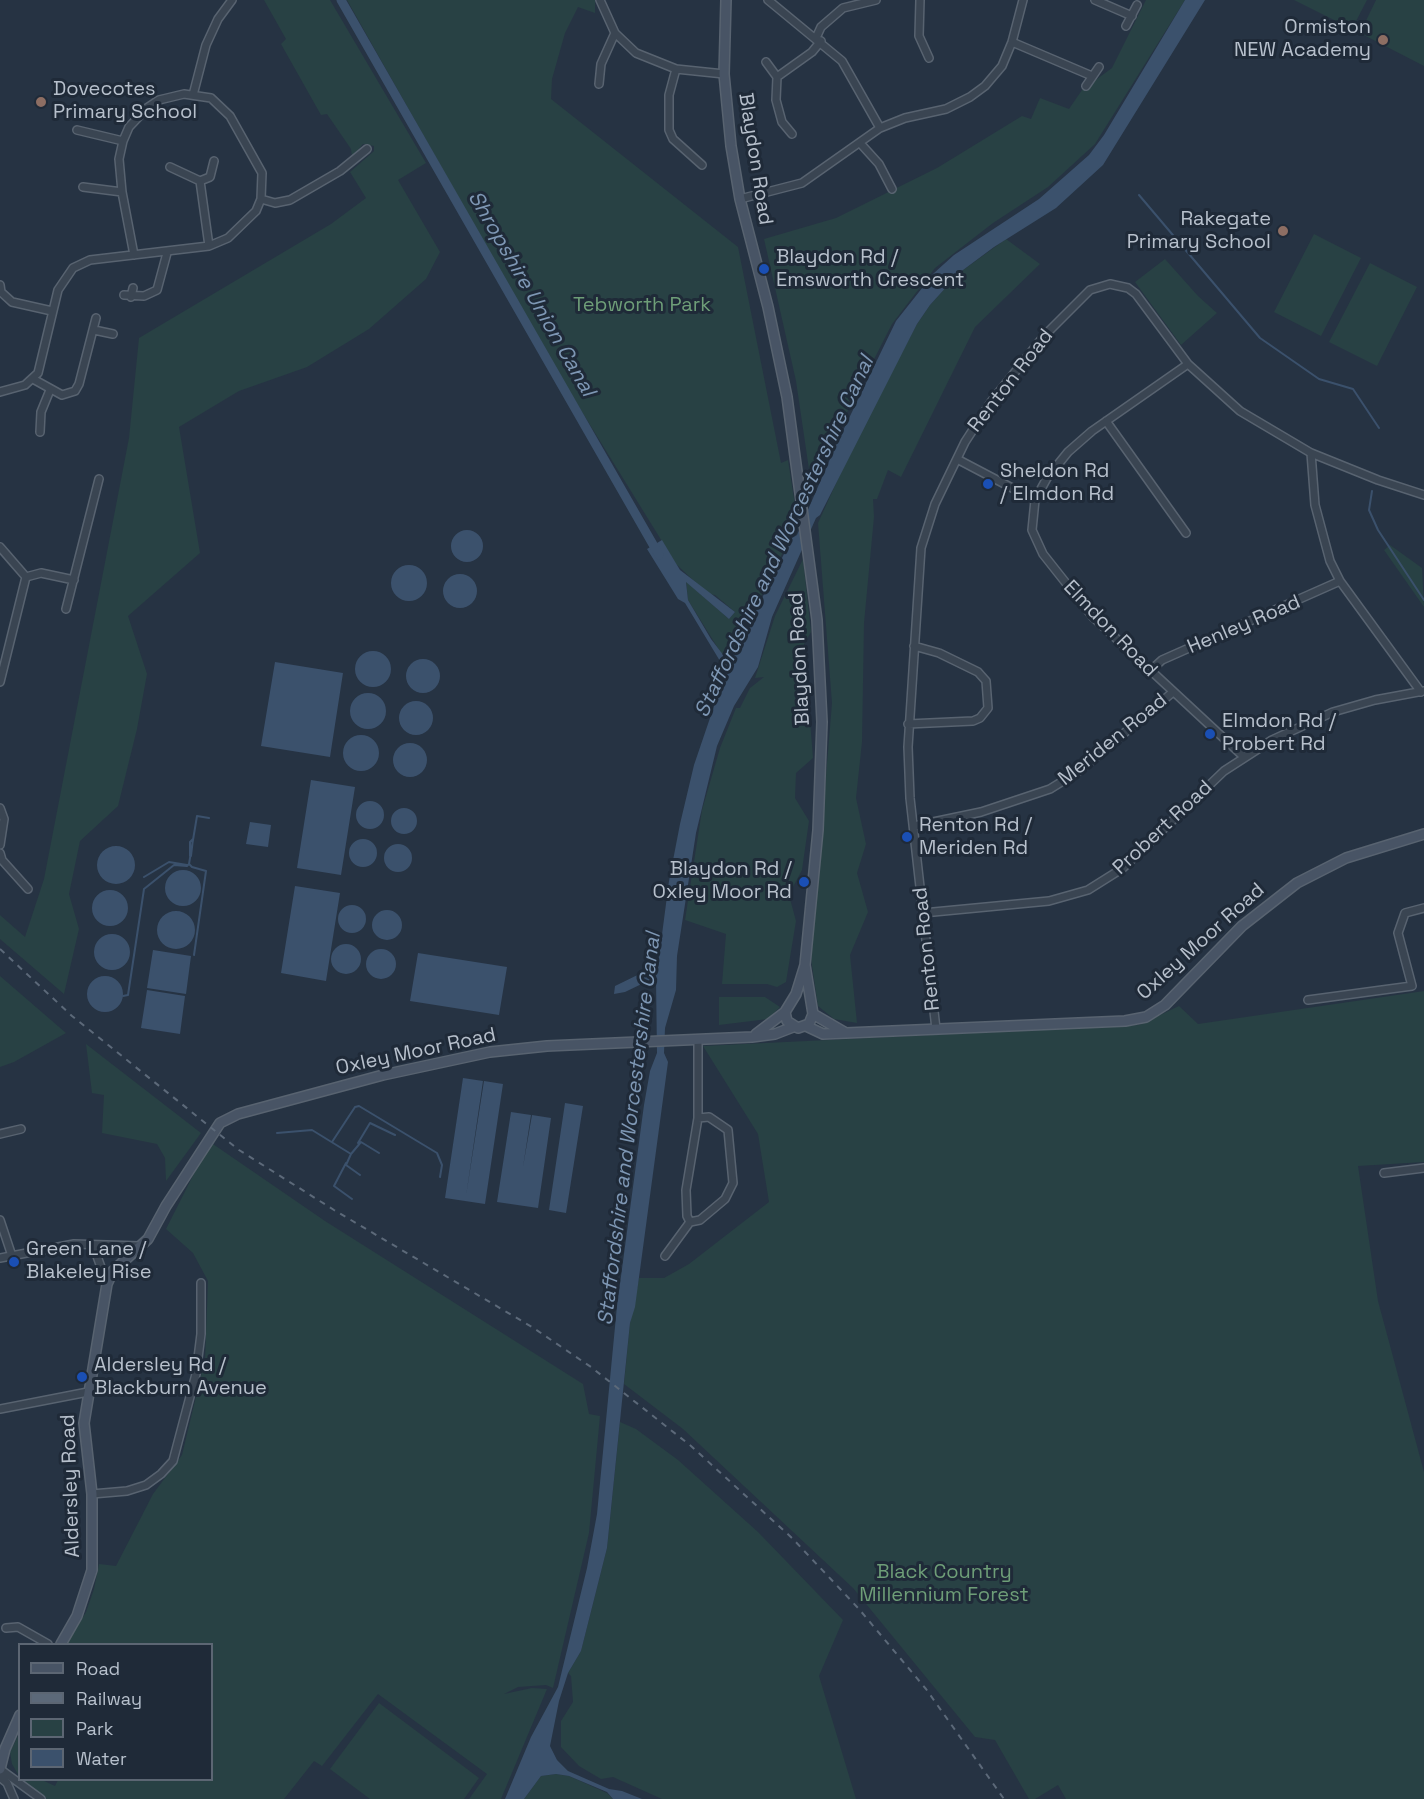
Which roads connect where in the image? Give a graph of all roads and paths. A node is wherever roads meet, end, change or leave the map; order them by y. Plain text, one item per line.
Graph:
1 (232, 0) edge
2 (600, 0) edge
3 (726, 0) edge
4 (768, 0) edge
5 (841, 0) edge
6 (876, 0) edge
7 (920, 0) edge
8 (1023, 0) edge
9 (1095, 0) edge
10 (1137, 5) dead end
11 (843, 8) junction
12 (1132, 16) junction
13 (1126, 26) dead end
14 (615, 33) junction
15 (818, 39) junction
16 (1012, 42) junction
17 (929, 58) dead end
18 (766, 62) dead end
19 (1099, 67) dead end
20 (676, 69) junction
21 (724, 74) junction
22 (1092, 76) junction
23 (777, 77) junction
24 (599, 84) dead end
25 (1086, 86) dead end
26 (192, 94) junction
27 (880, 128) junction
28 (77, 130) dead end
29 (792, 134) dead end
30 (123, 141) junction
31 (860, 143) junction
32 (367, 150) dead end
33 (214, 161) dead end
34 (702, 165) dead end
35 (170, 167) dead end
36 (200, 181) junction
37 (83, 187) dead end
38 (892, 189) dead end
39 (122, 192) junction
40 (740, 199) junction
41 (261, 200) junction
42 (209, 246) junction
43 (167, 253) junction
44 (134, 255) junction
45 (0, 285) edge
46 (133, 288) dead end
47 (52, 311) junction
48 (96, 318) dead end
49 (93, 330) junction
50 (113, 334) dead end
51 (1188, 364) junction
52 (33, 379) junction
53 (50, 390) junction
54 (0, 392) edge
55 (1106, 421) junction
56 (40, 432) dead end
57 (1311, 453) junction
58 (957, 459) junction
59 (99, 479) dead end
60 (1424, 495) edge
61 (1035, 500) junction
62 (1186, 533) dead end
63 (0, 547) edge
64 (26, 577) junction
65 (74, 580) junction
66 (1340, 581) junction
67 (66, 609) dead end
68 (914, 646) junction
69 (0, 648) edge
70 (9, 650) junction
71 (1150, 671) junction
72 (0, 682) edge
73 (1423, 691) edge
74 (1173, 692) junction
75 (908, 724) junction
76 (1244, 757) junction
77 (0, 808) edge
78 (914, 826) junction
79 (1424, 834) edge
80 (0, 845) edge
81 (0, 853) edge
82 (28, 889) dead end
83 (1424, 908) edge
84 (923, 913) junction
85 (805, 964) junction
86 (1308, 1000) dead end
87 (791, 1002) junction
88 (812, 1011) junction
89 (785, 1012) junction
90 (806, 1026) junction
91 (794, 1027) junction
92 (936, 1029) junction
93 (846, 1033) junction
94 (752, 1036) junction
95 (698, 1040) junction
96 (698, 1118) junction
97 (21, 1129) dead end
98 (0, 1134) edge
99 (208, 1138) joint
100 (1424, 1168) edge
101 (1384, 1173) dead end
102 (0, 1220) edge
103 (690, 1222) junction
104 (93, 1245) junction
105 (141, 1246) junction
106 (12, 1256) junction
107 (665, 1256) dead end
108 (0, 1258) edge
109 (201, 1283) dead end
110 (107, 1284) junction
111 (88, 1392) junction
112 (0, 1409) edge
113 (92, 1494) junction
114 (6, 1628) dead end
115 (46, 1643) edge
116 (62, 1643) edge
117 (18, 1720) edge
118 (0, 1769) edge
119 (15, 1799) edge
120 (41, 1799) edge

1 - 26 street
2 - 14 street
3 - 21 street, Blaydon Road
4 - 15 street
5 - 11 street
6 - 11 street
7 - 17 street
8 - 16 street
9 - 12 street
10 - 12 street
11 - 15 street
12 - 13 street
14 - 20 street
14 - 24 street
15 - 23 street
15 - 27 street
16 - 22 street
16 - 27 street
18 - 23 street
19 - 22 street
20 - 21 street
20 - 34 street
21 - 40 street, Blaydon Road
22 - 25 street
23 - 29 street
26 - 30 street
26 - 41 street
27 - 31 street
28 - 30 street
30 - 39 street
31 - 38 street
31 - 40 street
32 - 41 street
33 - 36 street
35 - 36 street
36 - 42 street
37 - 39 street
39 - 44 street
40 - 85 street, Blaydon Road
41 - 42 street
42 - 43 street
43 - 44 street
43 - 46 street
44 - 47 street
45 - 47 street
47 - 52 street
48 - 49 street
49 - 50 street
49 - 53 street
51 - 55 street, Elmdon Road
51 - 57 street, Renton Road
51 - 58 street, Renton Road
52 - 53 street
52 - 54 street
53 - 56 street
55 - 61 street, Elmdon Road
55 - 62 street
57 - 60 street, Renton Road
57 - 66 street
58 - 61 street
58 - 68 street, Renton Road
59 - 65 street
61 - 71 street, Elmdon Road
63 - 64 street
64 - 65 street
64 - 70 street
65 - 67 street
66 - 71 street, Henley Road
66 - 73 street
68 - 75 street, Renton Road
68 - 75 street
69 - 70 street
70 - 72 street
71 - 74 street, Elmdon Road
73 - 76 street, Probert Road
74 - 76 street, Elmdon Road
74 - 78 street, Meriden Road
75 - 78 street, Renton Road
76 - 84 street, Probert Road
77 - 80 street
78 - 84 street, Renton Road
79 - 92 street, Oxley Moor Road
81 - 82 street
83 - 86 street
84 - 92 street, Renton Road
85 - 87 street, Blaydon Road
85 - 88 street, Blaydon Road
87 - 88 street
87 - 89 street
88 - 90 street
88 - 93 street
89 - 91 street
89 - 94 street, Oxley Moor Road
90 - 91 street
90 - 93 street, Oxley Moor Road
91 - 94 street, Oxley Moor Road
92 - 93 street, Oxley Moor Road
94 - 95 street, Oxley Moor Road
95 - 96 street
95 - 99 street, Oxley Moor Road
96 - 103 street
96 - 103 street
97 - 98 street
99 - 105 street, Aldersley Road
100 - 101 street
102 - 106 street
103 - 107 street
104 - 105 street
104 - 106 street
104 - 110 street
105 - 110 street, Aldersley Road
106 - 108 street
109 - 113 street
110 - 111 street, Aldersley Road
111 - 112 street
111 - 113 street, Aldersley Road
113 - 116 street, Aldersley Road
114 - 115 street
117 - 118 street
118 - 119 street
118 - 120 street

